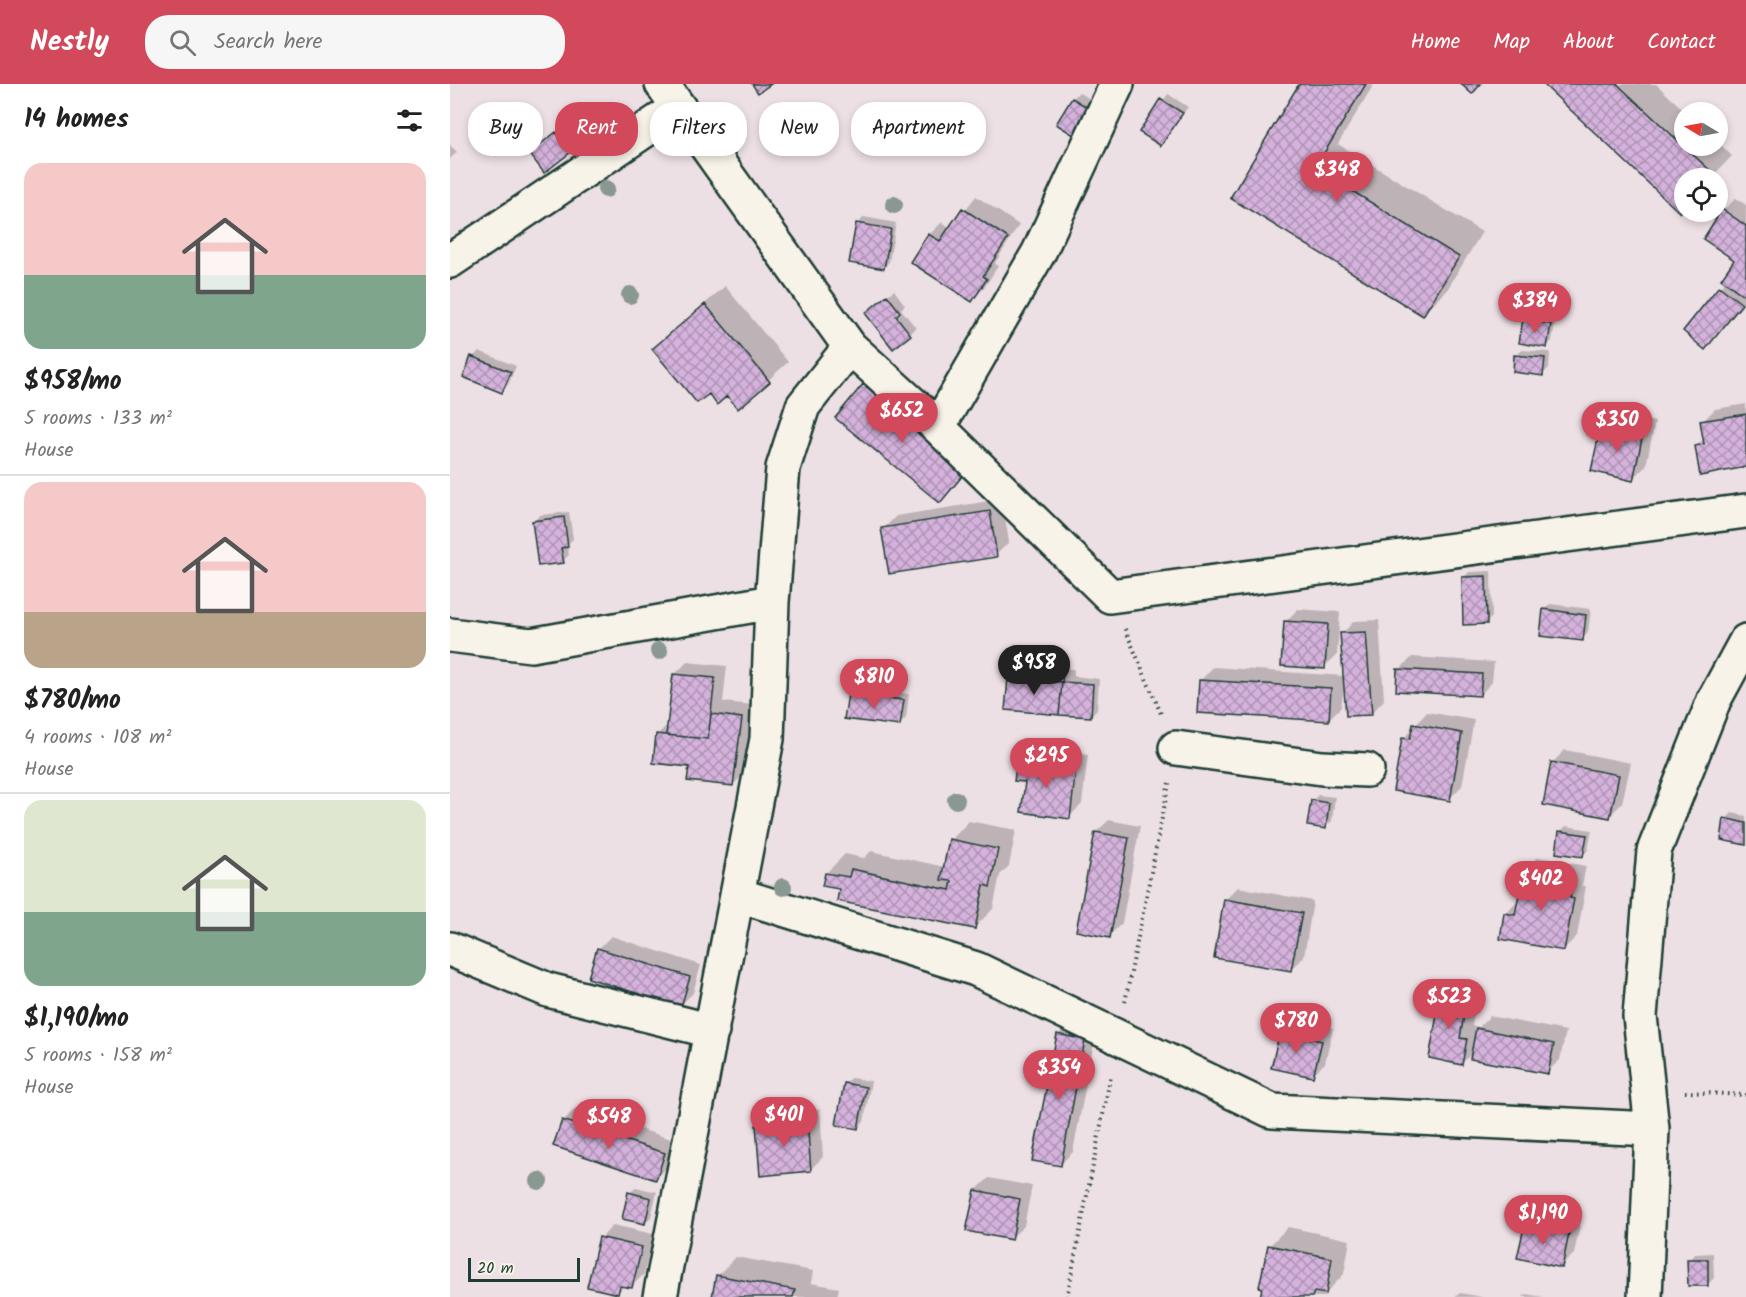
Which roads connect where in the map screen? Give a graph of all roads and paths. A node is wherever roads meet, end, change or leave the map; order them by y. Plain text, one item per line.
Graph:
1 (1117, 84) edge
2 (670, 96) edge
3 (450, 261) edge
4 (850, 347) junction
5 (938, 428) junction
6 (1746, 511) edge
7 (1110, 596) junction
8 (772, 602) junction
9 (450, 635) edge
10 (1746, 641) edge
11 (1176, 748) junction
12 (1367, 771) dead end
13 (738, 895) junction
14 (450, 949) edge
15 (712, 1031) junction
16 (1118, 1037) junction
17 (1648, 1092) junction
18 (1746, 1095) edge
19 (1652, 1129) junction
20 (660, 1297) edge
21 (1067, 1297) edge
22 (1646, 1297) edge

1 - 5 street
2 - 3 street
2 - 4 street
4 - 5 street
4 - 8 street
5 - 7 street
6 - 7 street
7 - 11 path
8 - 9 street
8 - 13 street
10 - 17 street
11 - 12 street
11 - 16 path
13 - 15 street
13 - 16 street
14 - 15 street
15 - 20 street
16 - 19 street
16 - 21 path
17 - 18 path
17 - 19 street
19 - 22 street

